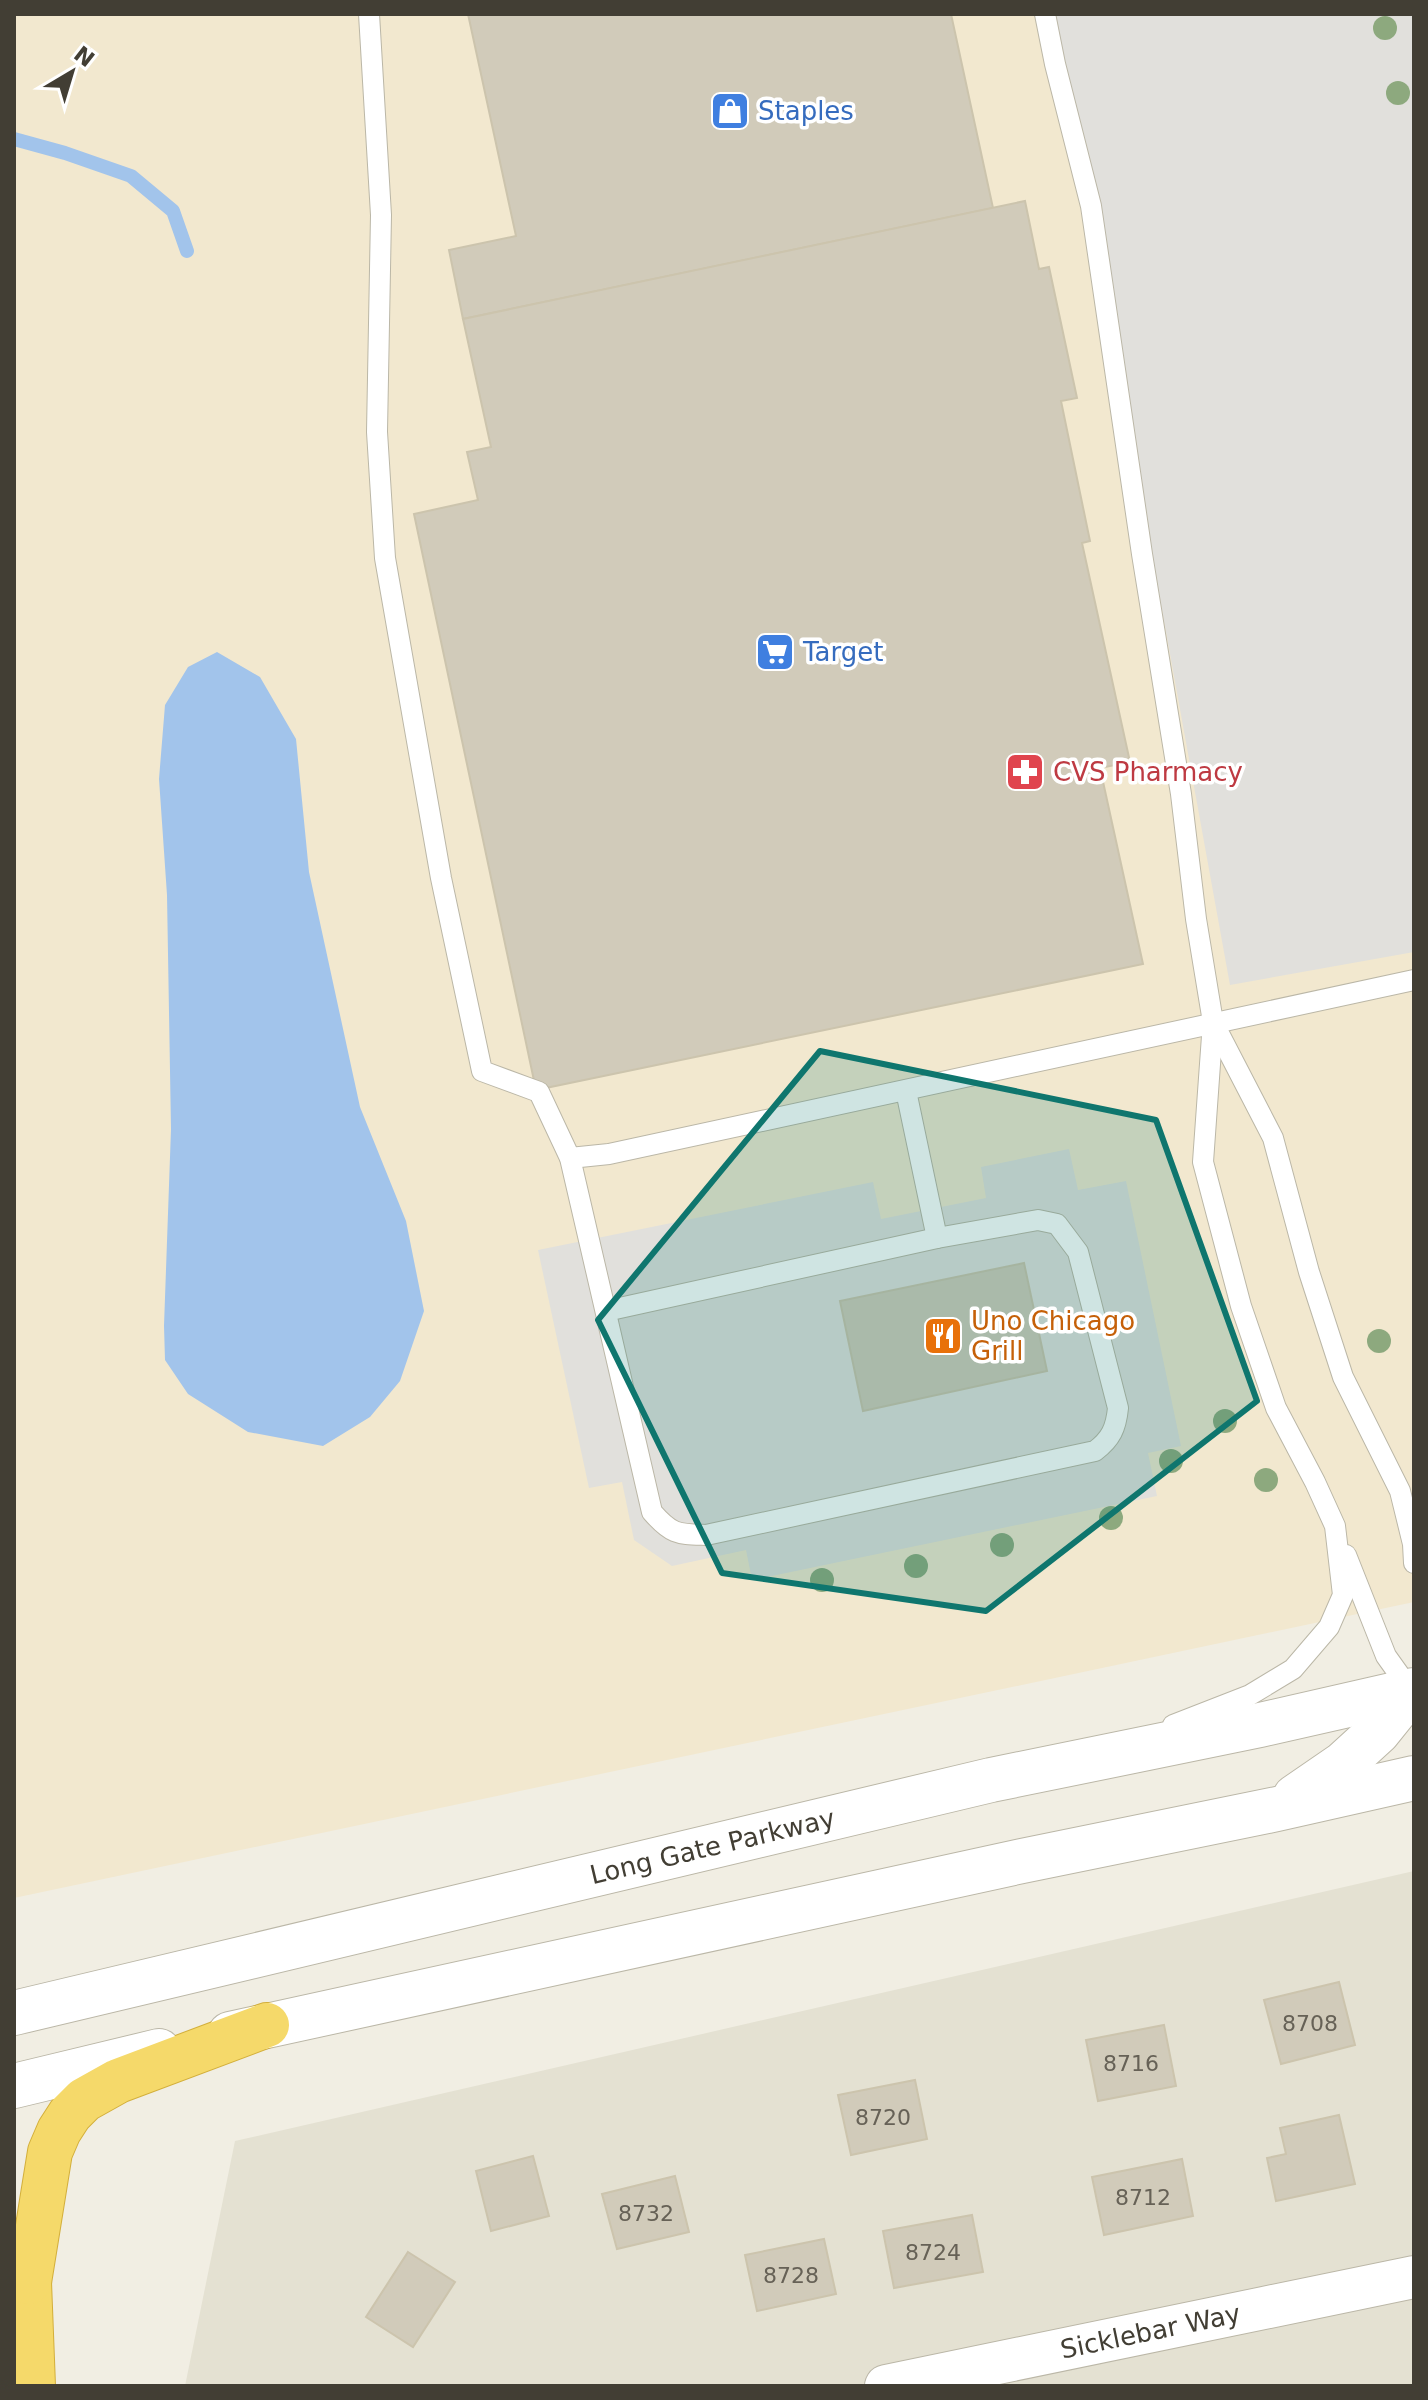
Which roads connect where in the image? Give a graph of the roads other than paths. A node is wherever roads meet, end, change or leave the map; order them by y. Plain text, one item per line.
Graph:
1 (369, 14) edge
2 (1045, 14) edge
3 (1414, 980) edge
4 (1213, 1022) junction
5 (906, 1091) junction
6 (570, 1158) junction
7 (937, 1238) junction
8 (606, 1311) junction
9 (1335, 1526) junction
10 (1414, 1545) edge
11 (1414, 1563) edge
12 (1413, 1686) edge
13 (1260, 1725) junction
14 (1368, 1741) junction
15 (1085, 1759) junction
16 (1414, 1764) edge
17 (1414, 1778) edge
18 (1277, 1809) junction
19 (14, 2013) edge
20 (267, 2025) junction
21 (14, 2086) edge
22 (14, 2195) edge
23 (1414, 2277) edge
24 (29, 2282) junction
25 (33, 2386) edge
26 (886, 2386) edge

1 - 6 lane
2 - 4 lane
3 - 4 lane
4 - 5 lane
4 - 9 lane
4 - 10 lane
5 - 6 lane
5 - 7 lane
6 - 8 lane
7 - 8 lane
7 - 8 lane
9 - 12 lane
9 - 15 lane
10 - 11 lane
12 - 13 street, Long Gate Parkway
12 - 14 street
13 - 14 street
13 - 15 street, Long Gate Parkway
14 - 16 street
14 - 18 street
15 - 19 street, Long Gate Parkway
17 - 18 street
18 - 20 street
20 - 21 street
20 - 24 highway
22 - 24 highway
23 - 26 street, Sicklebar Way
24 - 25 highway

